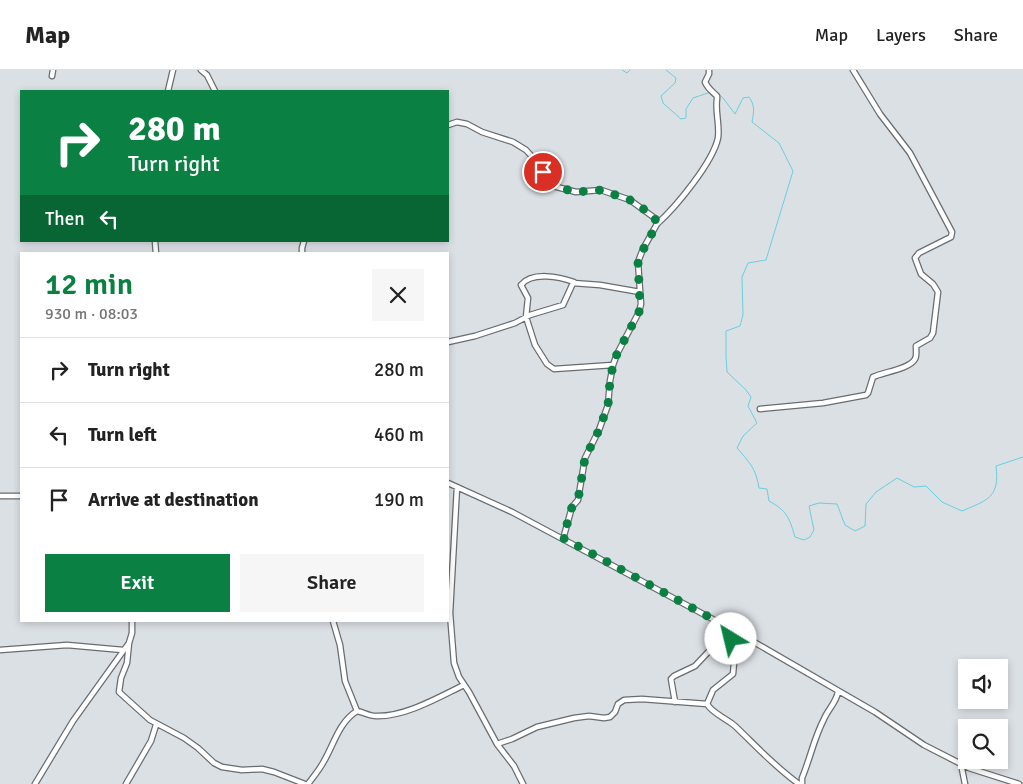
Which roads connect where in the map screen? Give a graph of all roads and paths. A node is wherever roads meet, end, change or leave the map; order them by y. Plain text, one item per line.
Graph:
1 (54, 70) edge
2 (173, 70) edge
3 (201, 70) edge
4 (709, 70) edge
5 (853, 70) edge
6 (52, 76) dead end
7 (168, 90) edge
8 (215, 90) edge
9 (449, 125) edge
10 (657, 224) junction
11 (576, 282) junction
12 (640, 292) junction
13 (526, 317) junction
14 (449, 342) edge
15 (613, 365) junction
16 (760, 409) dead end
17 (449, 484) edge
18 (457, 488) junction
19 (0, 496) edge
20 (20, 496) edge
21 (563, 538) junction
22 (132, 622) edge
23 (333, 622) edge
24 (726, 627) junction
25 (735, 631) junction
26 (129, 643) junction
27 (0, 650) edge
28 (123, 650) junction
29 (464, 685) junction
30 (838, 692) junction
31 (675, 702) junction
32 (707, 704) junction
33 (357, 711) junction
34 (156, 725) junction
35 (496, 744) junction
36 (958, 762) edge
37 (962, 769) edge
38 (973, 769) edge
39 (799, 783) edge
40 (36, 784) edge
41 (126, 784) edge
42 (306, 784) edge
43 (523, 784) edge
44 (965, 784) edge
45 (1019, 784) edge

1 - 6 street
2 - 7 street
3 - 8 street
4 - 10 street
5 - 16 street
9 - 10 street
10 - 12 street
11 - 12 street
11 - 13 street
11 - 13 street
12 - 15 street
13 - 14 street
13 - 15 street
15 - 21 street
17 - 18 street
18 - 21 street
18 - 29 street
19 - 20 street
21 - 24 street
22 - 26 street
23 - 33 street
24 - 25 street
24 - 31 street
25 - 30 street
25 - 32 street
26 - 28 street
26 - 34 street
27 - 28 street
28 - 40 street
29 - 33 street
29 - 35 street
30 - 36 street
30 - 39 street
31 - 32 street
31 - 35 street
32 - 39 street
33 - 42 street
34 - 41 street
34 - 42 street
35 - 43 street
37 - 44 street
38 - 45 street

